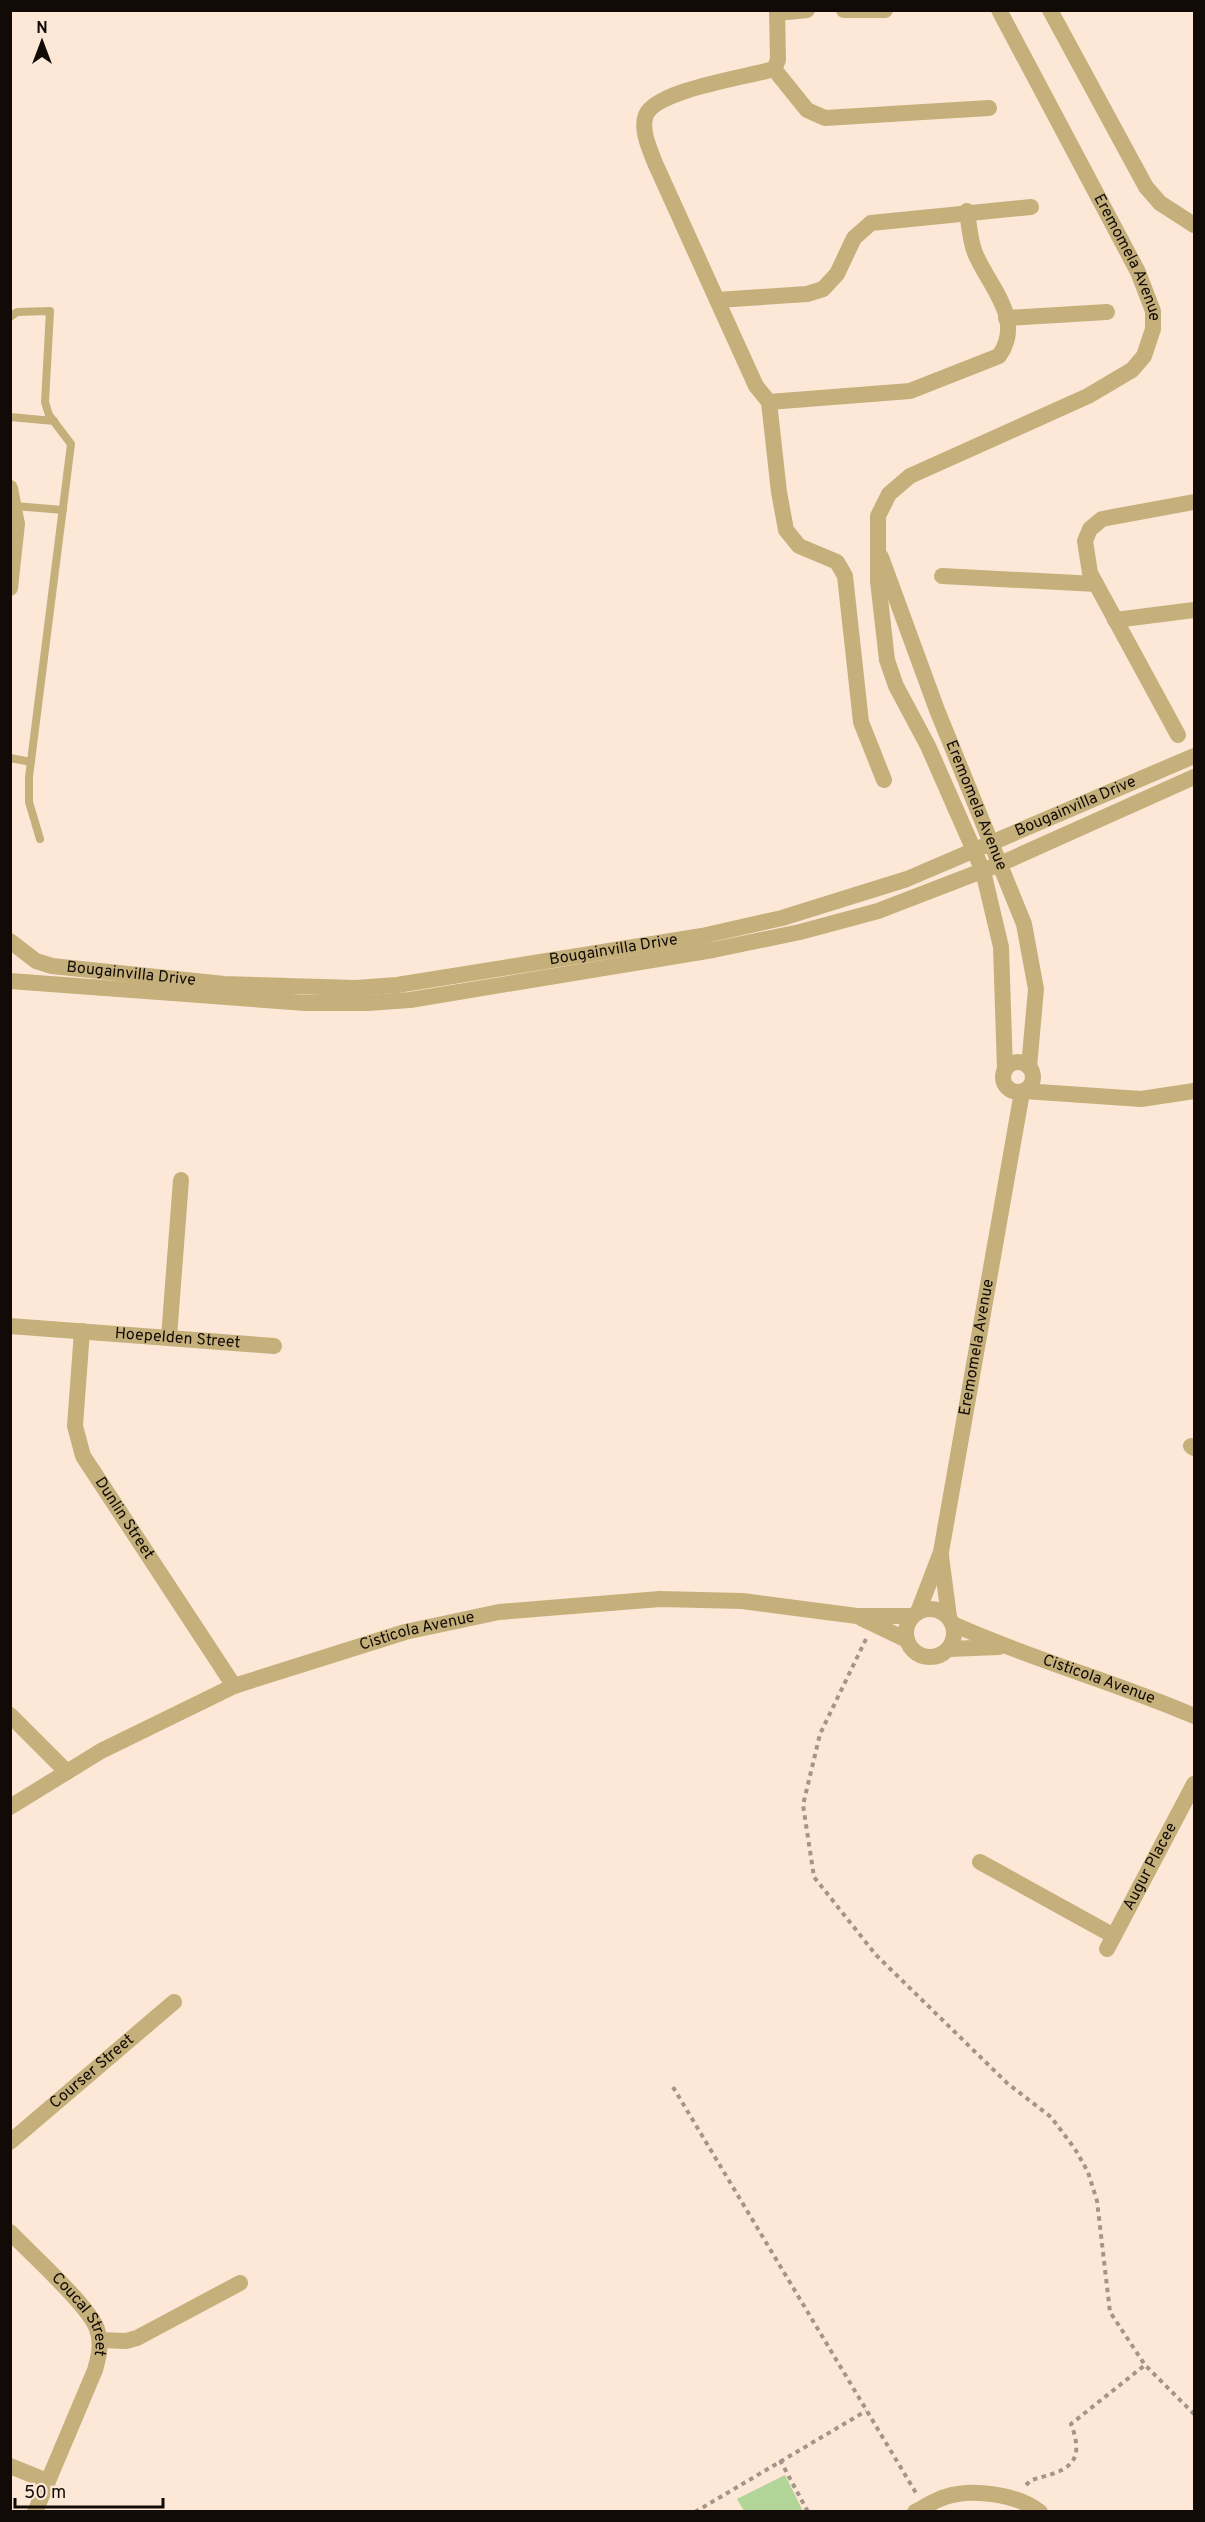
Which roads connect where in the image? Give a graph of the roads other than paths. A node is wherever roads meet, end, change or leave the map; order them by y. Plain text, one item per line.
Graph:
1 (807, 10) edge
2 (844, 10) edge
3 (885, 10) edge
4 (999, 10) edge
5 (1050, 10) edge
6 (777, 12) edge
7 (774, 69) junction
8 (989, 108) dead end
9 (1031, 207) dead end
10 (967, 211) junction
11 (1194, 225) edge
12 (717, 300) junction
13 (1107, 312) dead end
14 (10, 317) edge
15 (1006, 318) junction
16 (769, 402) junction
17 (10, 417) edge
18 (54, 421) junction
19 (10, 488) edge
20 (1194, 502) edge
21 (15, 506) junction
22 (63, 510) junction
23 (878, 551) junction
24 (942, 576) dead end
25 (1096, 584) junction
26 (10, 588) edge
27 (1194, 610) edge
28 (1115, 620) junction
29 (1178, 735) dead end
30 (1194, 756) edge
31 (10, 758) edge
32 (31, 762) junction
33 (1194, 777) edge
34 (884, 780) dead end
35 (40, 839) dead end
36 (992, 843) junction
37 (974, 851) junction
38 (1000, 864) junction
39 (982, 871) junction
40 (10, 941) edge
41 (10, 950) edge
42 (10, 959) edge
43 (1031, 963) junction
44 (1002, 965) junction
45 (10, 981) edge
46 (1031, 1069) junction
47 (1005, 1077) junction
48 (1194, 1091) edge
49 (1023, 1092) junction
50 (1068, 1093) junction
51 (1011, 1142) junction
52 (181, 1180) dead end
53 (10, 1326) edge
54 (82, 1332) junction
55 (169, 1337) junction
56 (274, 1346) dead end
57 (941, 1552) junction
58 (915, 1614) junction
59 (857, 1617) junction
60 (951, 1621) junction
61 (906, 1640) junction
62 (1003, 1647) junction
63 (949, 1649) junction
64 (234, 1686) junction
65 (10, 1715) edge
66 (1194, 1716) edge
67 (67, 1772) junction
68 (1194, 1784) edge
69 (10, 1807) edge
70 (980, 1862) dead end
71 (174, 2002) dead end
72 (10, 2142) edge
73 (10, 2232) edge
74 (240, 2283) dead end
75 (100, 2340) junction
76 (10, 2466) edge
77 (47, 2481) junction
78 (920, 2509) edge
79 (35, 2511) edge
80 (1040, 2511) edge

1 - 6 street
2 - 3 street
4 - 23 street, Eremomela Avenue
5 - 11 street
6 - 7 street
7 - 8 street
7 - 12 street
9 - 10 street
10 - 12 street
10 - 15 street
12 - 16 street
13 - 15 street
14 - 18 lane
15 - 16 street
16 - 34 street
17 - 18 lane
18 - 22 lane
19 - 21 street
20 - 25 street
21 - 22 lane
21 - 26 street
22 - 32 lane
23 - 36 street, Eremomela Avenue
23 - 37 street, Eremomela Avenue
24 - 25 street
25 - 28 street
27 - 28 street
28 - 29 street
30 - 36 street, Bougainvilla Drive
31 - 32 lane
32 - 35 lane
33 - 38 street, Bougainvilla Drive
36 - 37 street, Bougainvilla Drive
36 - 38 street, Eremomela Avenue
37 - 39 street, Eremomela Avenue
37 - 40 street, Bougainvilla Drive
38 - 39 street, Bougainvilla Drive
38 - 43 street, Eremomela Avenue
39 - 44 street, Eremomela Avenue
39 - 45 street, Bougainvilla Drive
41 - 42 street
43 - 44 street
43 - 46 street, Eremomela Avenue
44 - 47 street, Eremomela Avenue
46 - 47 street
46 - 49 street
46 - 50 street
47 - 49 street
47 - 51 street, Eremomela Avenue
48 - 50 street
49 - 50 street
49 - 51 street, Eremomela Avenue
51 - 57 street, Eremomela Avenue
52 - 55 street
53 - 54 street, Hoepelden Street
54 - 55 street, Hoepelden Street
54 - 64 street, Dunlin Street
55 - 56 street, Hoepelden Street
57 - 58 street, Eremomela Avenue
57 - 60 street, Eremomela Avenue
58 - 59 street, Cisticola Avenue
58 - 60 street
58 - 61 street
59 - 61 street, Cisticola Avenue
59 - 64 street, Cisticola Avenue
60 - 62 street, Cisticola Avenue
60 - 63 street
61 - 63 street
62 - 63 street, Cisticola Avenue
62 - 66 street, Cisticola Avenue
64 - 67 street, Cisticola Avenue
65 - 67 street
67 - 69 street, Cisticola Avenue
68 - 70 street, Augur Placee
71 - 72 street, Courser Street
73 - 75 street, Coucal Street
74 - 75 street
75 - 77 street, Coucal Street
76 - 77 street
77 - 79 street, Coucal Street
78 - 80 street

